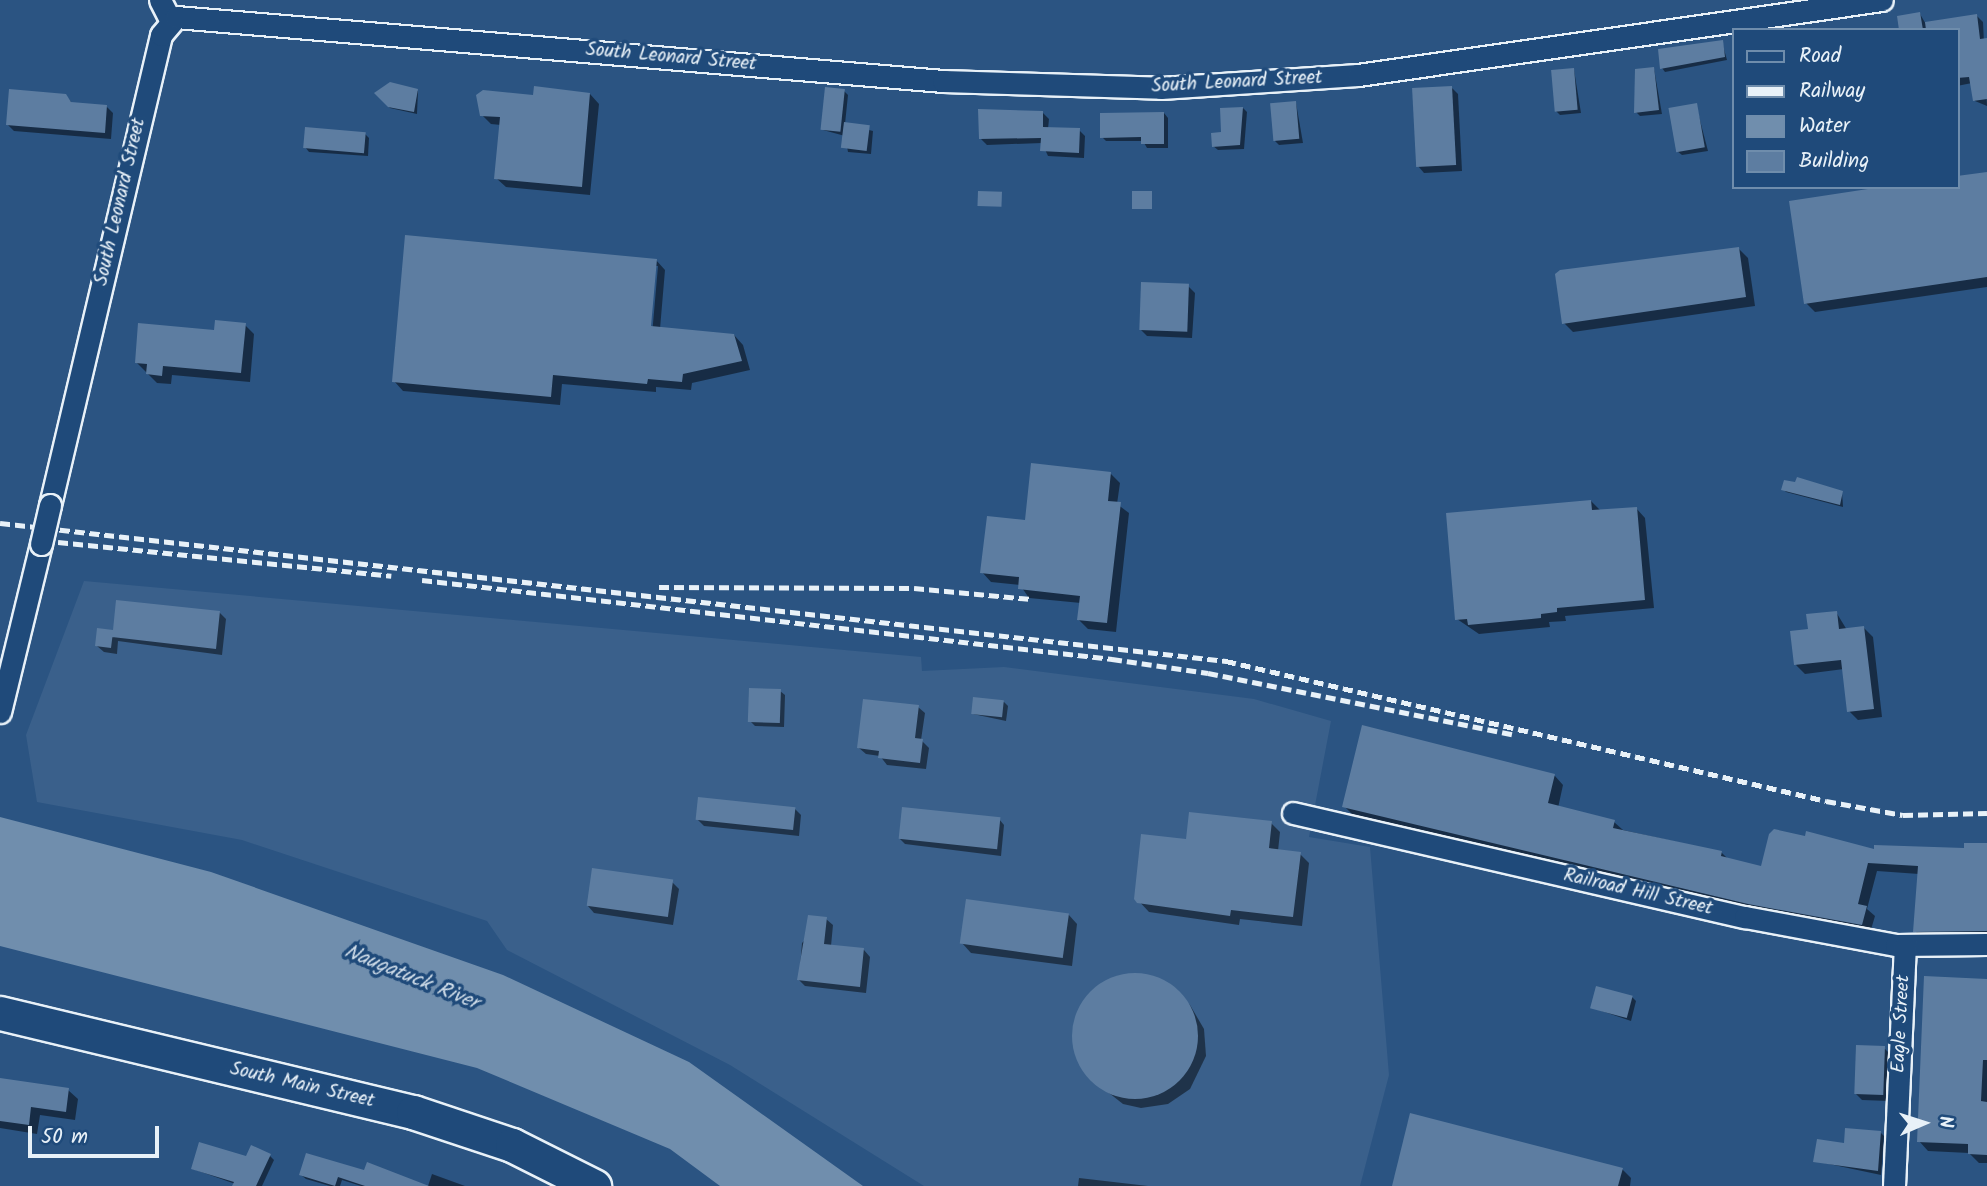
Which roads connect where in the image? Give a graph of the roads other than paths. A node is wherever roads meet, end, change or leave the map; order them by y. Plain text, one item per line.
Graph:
1 (160, 0) edge
2 (1830, 0) edge
3 (1882, 0) edge
4 (1800, 9) junction
5 (170, 20) junction
6 (0, 712) edge
7 (1293, 813) dead end
8 (1987, 944) edge
9 (1905, 945) junction
10 (0, 1013) edge
11 (594, 1186) edge
12 (1894, 1186) edge

1 - 5 street
2 - 4 street
3 - 4 street, South Leonard Street
4 - 5 street, South Leonard Street
5 - 6 street, South Leonard Street, bridge
7 - 9 street, Railroad Hill Street
8 - 9 street, Railroad Hill Street
9 - 12 street, Eagle Street
10 - 11 main road, South Main Street

